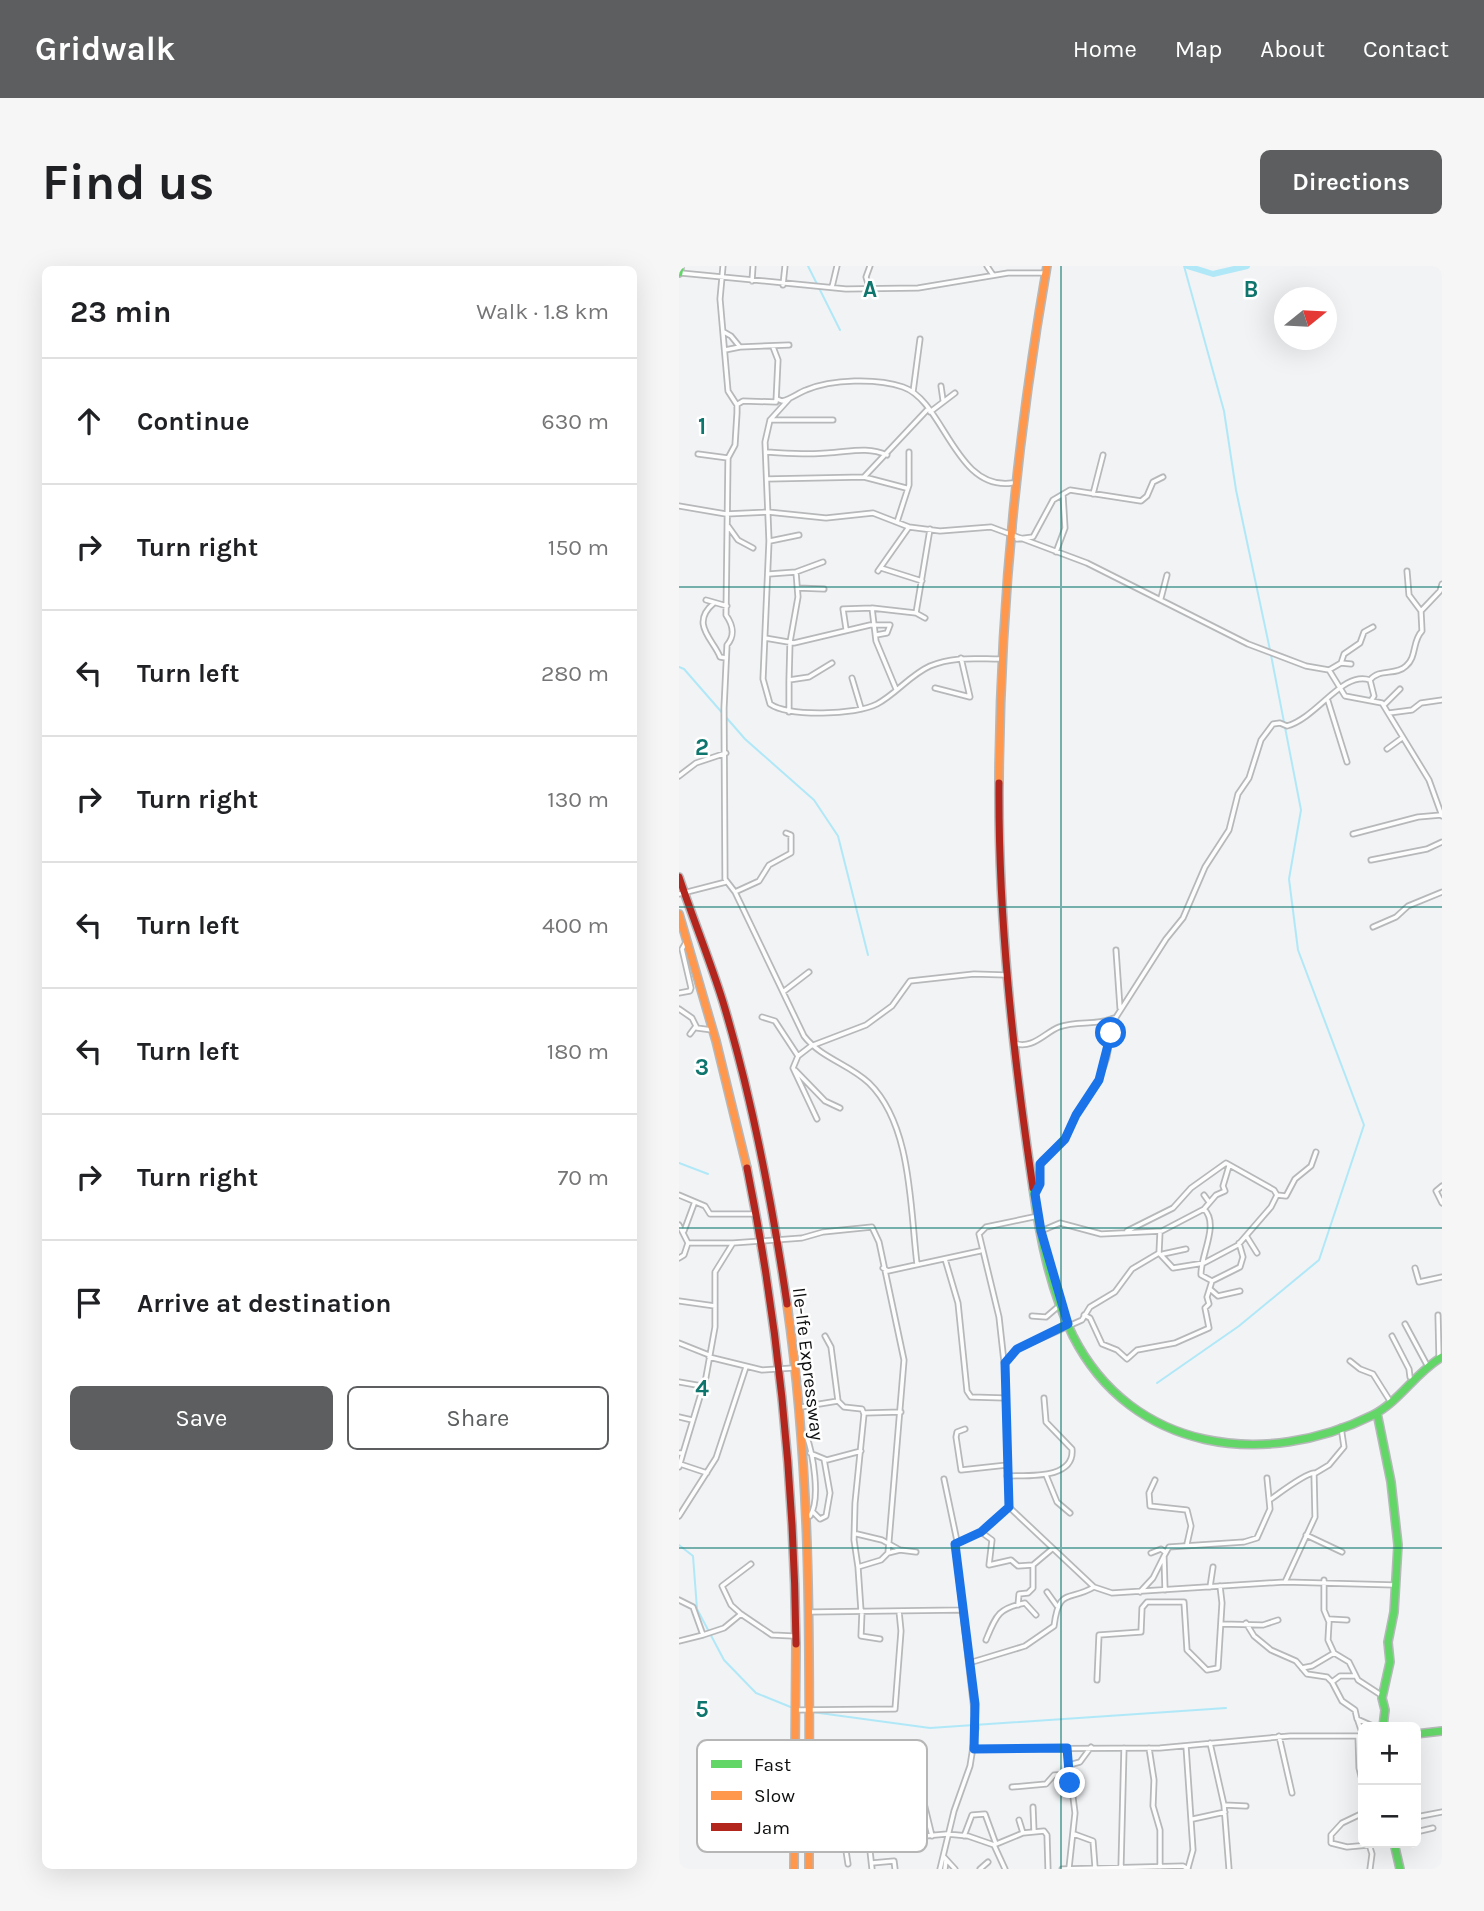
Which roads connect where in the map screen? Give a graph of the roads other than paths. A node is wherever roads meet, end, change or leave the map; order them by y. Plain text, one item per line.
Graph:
1 (680, 266) edge
2 (697, 266) edge
3 (723, 266) edge
4 (753, 266) edge
5 (785, 266) edge
6 (837, 266) edge
7 (870, 266) edge
8 (987, 266) edge
9 (1046, 269) edge
10 (679, 273) edge
11 (697, 273) junction
12 (993, 275) junction
13 (721, 276) junction
14 (752, 281) junction
15 (783, 285) junction
16 (867, 285) junction
17 (832, 287) junction
18 (724, 332) junction
19 (920, 338) dead end
20 (789, 345) dead end
21 (740, 347) junction
22 (773, 347) junction
23 (725, 350) junction
24 (941, 386) dead end
25 (913, 392) junction
26 (955, 393) dead end
27 (777, 399) junction
28 (789, 399) junction
29 (943, 401) junction
30 (737, 405) junction
31 (929, 411) junction
32 (770, 420) junction
33 (833, 421) dead end
34 (766, 452) junction
35 (909, 452) dead end
36 (698, 454) dead end
37 (1103, 455) dead end
38 (887, 456) junction
39 (728, 458) junction
40 (865, 477) junction
41 (1163, 477) dead end
42 (767, 479) junction
43 (1012, 482) junction
44 (906, 488) junction
45 (1093, 494) junction
46 (1063, 495) junction
47 (679, 506) edge
48 (768, 512) junction
49 (726, 514) junction
50 (897, 522) junction
51 (727, 525) junction
52 (909, 527) junction
53 (930, 529) junction
54 (799, 535) dead end
55 (1009, 535) junction
56 (1017, 540) junction
57 (769, 541) junction
58 (753, 548) dead end
59 (1056, 552) junction
60 (823, 562) dead end
61 (1407, 571) dead end
62 (796, 572) junction
63 (769, 574) junction
64 (1167, 575) dead end
65 (922, 582) junction
66 (1442, 584) edge
67 (798, 588) junction
68 (824, 589) dead end
69 (1161, 598) junction
70 (706, 600) dead end
71 (714, 603) junction
72 (727, 606) junction
73 (872, 608) junction
74 (1421, 611) junction
75 (916, 612) junction
76 (925, 618) dead end
77 (873, 626) junction
78 (1373, 626) dead end
79 (846, 629) junction
80 (876, 635) junction
81 (765, 638) junction
82 (790, 642) junction
83 (726, 658) junction
84 (961, 658) junction
85 (1000, 659) junction
86 (832, 663) dead end
87 (1341, 663) junction
88 (1350, 664) dead end
89 (1329, 670) junction
90 (852, 678) dead end
91 (789, 680) junction
92 (1370, 680) junction
93 (1339, 687) junction
94 (935, 688) dead end
95 (896, 689) junction
96 (1401, 690) dead end
97 (1372, 699) junction
98 (1442, 700) edge
99 (1328, 701) junction
100 (1384, 705) junction
101 (861, 708) junction
102 (789, 712) junction
103 (1389, 713) junction
104 (1402, 738) junction
105 (1387, 749) dead end
106 (726, 753) junction
107 (1347, 762) dead end
108 (679, 776) edge
109 (1442, 816) edge
110 (786, 833) dead end
111 (1353, 834) dead end
112 (1442, 842) edge
113 (1371, 860) dead end
114 (679, 877) edge
115 (726, 882) junction
116 (736, 892) junction
117 (1442, 892) edge
118 (682, 894) edge
119 (679, 914) edge
120 (1373, 927) dead end
121 (688, 941) junction
122 (1115, 950) dead end
123 (707, 960) junction
124 (695, 965) junction
125 (809, 972) dead end
126 (1006, 975) junction
127 (783, 992) junction
128 (679, 993) edge
129 (1120, 1008) junction
130 (679, 1009) edge
131 (762, 1017) dead end
132 (1117, 1017) junction
133 (698, 1025) junction
134 (714, 1030) junction
135 (690, 1034) dead end
136 (1013, 1042) junction
137 (811, 1046) junction
138 (797, 1056) junction
139 (793, 1068) junction
140 (840, 1108) dead end
141 (817, 1119) dead end
142 (1316, 1152) dead end
143 (1229, 1166) junction
144 (1442, 1186) edge
145 (1035, 1194) junction
146 (679, 1195) edge
147 (1204, 1195) dead end
148 (1277, 1195) junction
149 (1209, 1202) junction
150 (1442, 1203) edge
151 (694, 1204) junction
152 (1204, 1209) junction
153 (757, 1214) junction
154 (1038, 1216) junction
155 (679, 1226) edge
156 (684, 1231) junction
157 (1041, 1231) junction
158 (1127, 1231) junction
159 (1160, 1232) junction
160 (1247, 1237) junction
161 (762, 1239) junction
162 (775, 1240) junction
163 (688, 1243) junction
164 (733, 1243) junction
165 (1240, 1243) junction
166 (1186, 1249) dead end
167 (981, 1251) junction
168 (1257, 1252) dead end
169 (1161, 1253) junction
170 (679, 1258) edge
171 (945, 1259) junction
172 (917, 1264) junction
173 (1201, 1264) junction
174 (1415, 1268) dead end
175 (887, 1273) junction
176 (1442, 1277) edge
177 (1212, 1281) junction
178 (1210, 1289) junction
179 (1240, 1291) dead end
180 (679, 1301) edge
181 (1061, 1304) junction
182 (716, 1306) junction
183 (1084, 1315) junction
184 (1438, 1315) dead end
185 (1032, 1316) dead end
186 (1068, 1324) junction
187 (1405, 1324) dead end
188 (825, 1336) dead end
189 (1392, 1336) dead end
190 (679, 1343) edge
191 (709, 1356) junction
192 (1441, 1357) edge
193 (1350, 1361) dead end
194 (1427, 1365) junction
195 (746, 1367) junction
196 (795, 1368) junction
197 (781, 1370) junction
198 (1004, 1371) junction
199 (1410, 1377) junction
200 (679, 1382) edge
201 (702, 1386) junction
202 (1005, 1398) junction
203 (1044, 1398) dead end
204 (838, 1401) junction
205 (1390, 1401) junction
206 (799, 1407) junction
207 (901, 1412) junction
208 (1377, 1413) junction
209 (864, 1414) junction
210 (679, 1417) edge
211 (692, 1420) junction
212 (1341, 1425) junction
213 (965, 1429) dead end
214 (802, 1431) junction
215 (861, 1451) junction
216 (681, 1453) edge
217 (810, 1453) junction
218 (817, 1457) junction
219 (824, 1459) junction
220 (811, 1460) junction
221 (679, 1465) edge
222 (1007, 1465) junction
223 (1316, 1472) junction
224 (707, 1473) junction
225 (1007, 1475) junction
226 (1046, 1475) junction
227 (1266, 1478) dead end
228 (944, 1479) dead end
229 (1155, 1480) dead end
230 (1270, 1499) junction
231 (1009, 1507) junction
232 (813, 1512) junction
233 (1070, 1513) dead end
234 (679, 1516) edge
235 (807, 1520) junction
236 (981, 1532) junction
237 (856, 1534) junction
238 (1306, 1535) junction
239 (957, 1541) junction
240 (890, 1544) junction
241 (1187, 1544) junction
242 (1052, 1549) junction
243 (900, 1550) junction
244 (916, 1552) dead end
245 (1342, 1552) dead end
246 (888, 1553) junction
247 (1151, 1553) dead end
248 (1165, 1554) junction
249 (751, 1564) dead end
250 (1033, 1565) junction
251 (858, 1567) junction
252 (1213, 1567) dead end
253 (792, 1575) junction
254 (808, 1575) junction
255 (1324, 1580) junction
256 (1285, 1582) junction
257 (1395, 1585) junction
258 (1220, 1586) junction
259 (1094, 1587) junction
260 (1210, 1587) junction
261 (1165, 1590) junction
262 (1140, 1591) junction
263 (1047, 1592) dead end
264 (679, 1600) edge
265 (793, 1605) junction
266 (1018, 1605) junction
267 (1057, 1606) junction
268 (809, 1608) junction
269 (961, 1610) junction
270 (862, 1611) junction
271 (899, 1611) junction
272 (741, 1614) junction
273 (1036, 1615) dead end
274 (1329, 1619) junction
275 (1278, 1620) dead end
276 (1347, 1620) dead end
277 (1246, 1623) junction
278 (1221, 1624) junction
279 (703, 1634) junction
280 (793, 1636) junction
281 (880, 1639) dead end
282 (986, 1640) dead end
283 (679, 1642) edge
284 (1334, 1653) junction
285 (969, 1663) junction
286 (1301, 1668) junction
287 (1355, 1676) junction
288 (1097, 1680) dead end
289 (1332, 1682) junction
290 (1383, 1696) junction
291 (794, 1710) junction
292 (808, 1710) junction
293 (1357, 1719) junction
294 (1358, 1722) edge
295 (1364, 1722) edge
296 (1384, 1722) edge
297 (1442, 1731) edge
298 (1421, 1733) edge
299 (1279, 1736) junction
300 (1358, 1736) edge
301 (794, 1740) edge
302 (809, 1740) edge
303 (1210, 1743) junction
304 (1186, 1746) junction
305 (1091, 1747) junction
306 (1067, 1748) junction
307 (1124, 1748) junction
308 (1149, 1748) junction
309 (974, 1749) junction
310 (1069, 1765) junction
311 (1069, 1774) junction
312 (1012, 1787) dead end
313 (1292, 1793) dead end
314 (1224, 1805) junction
315 (1246, 1806) dead end
316 (1033, 1807) dead end
317 (1224, 1812) junction
318 (1442, 1812) edge
319 (1358, 1815) edge
320 (1421, 1815) edge
321 (1193, 1819) junction
322 (927, 1820) edge
323 (1019, 1820) dead end
324 (1433, 1828) dead end
325 (1421, 1831) edge
326 (1034, 1832) junction
327 (1023, 1833) junction
328 (947, 1835) junction
329 (1074, 1835) junction
330 (932, 1836) junction
331 (964, 1836) junction
332 (927, 1837) edge
333 (993, 1844) junction
334 (1358, 1846) edge
335 (1371, 1848) edge
336 (1395, 1848) edge
337 (846, 1852) edge
338 (943, 1855) junction
339 (946, 1860) junction
340 (988, 1862) dead end
341 (848, 1864) dead end
342 (872, 1866) edge
343 (809, 1867) edge
344 (1095, 1867) junction
345 (1119, 1867) edge
346 (794, 1868) edge
347 (1069, 1868) edge
348 (1139, 1868) edge
349 (1160, 1868) edge
350 (1188, 1868) edge
351 (895, 1869) edge
352 (942, 1869) edge
353 (955, 1869) edge
354 (980, 1869) edge
355 (1005, 1869) edge
356 (1048, 1869) edge
357 (1062, 1869) edge
358 (1083, 1869) edge
359 (1229, 1869) edge
360 (1370, 1869) edge
361 (1400, 1869) edge

1 - 10 main road
2 - 11 street
3 - 13 street
4 - 14 street
5 - 15 street
6 - 17 street
7 - 16 street
8 - 12 street
9 - 12 street
9 - 43 main road
10 - 11 street
11 - 13 street
12 - 16 street
13 - 14 street
13 - 18 street
14 - 15 street
15 - 17 street
16 - 17 street
18 - 21 street
18 - 23 street
19 - 25 street
20 - 22 street
21 - 22 street
21 - 23 street
22 - 27 street
23 - 30 street
24 - 29 street
25 - 28 street
25 - 31 street
26 - 29 street
27 - 28 street
27 - 30 street
28 - 32 street
29 - 31 street
30 - 39 street
31 - 38 street
31 - 43 street
32 - 33 street
32 - 34 street
34 - 38 street
34 - 42 street
35 - 44 street
36 - 39 street
37 - 45 street
38 - 40 street
39 - 49 street
40 - 42 street
40 - 44 street
41 - 45 street
42 - 48 street
43 - 55 main road
44 - 50 street
45 - 46 street
46 - 56 street
46 - 59 street
47 - 49 street
48 - 49 street
48 - 50 street
48 - 57 street
49 - 51 street
50 - 52 street
51 - 58 street
51 - 72 street
52 - 53 street
52 - 65 street
53 - 55 street
53 - 65 street
54 - 57 street
55 - 56 street
55 - 85 main road
56 - 59 street
57 - 63 street
59 - 69 street
60 - 62 street
61 - 74 street
62 - 63 street
62 - 67 street
63 - 81 street
64 - 69 street
65 - 75 street
66 - 74 street
67 - 68 street
67 - 82 street
69 - 89 street
70 - 71 street
71 - 72 street
71 - 83 street
72 - 83 street
73 - 75 street
73 - 77 street
73 - 79 street
74 - 92 street
75 - 76 street
77 - 79 street
77 - 80 street
77 - 80 street
78 - 87 street
79 - 82 street
80 - 95 street
81 - 82 street
81 - 102 street
82 - 91 street
83 - 106 street
84 - 85 street
84 - 94 street
84 - 95 street
85 - 126 main road
86 - 91 street
87 - 88 street
87 - 89 street
89 - 93 street
90 - 101 street
91 - 102 street
92 - 93 street
92 - 97 street
93 - 97 street
93 - 99 street
95 - 101 street
96 - 100 street
97 - 100 street
98 - 103 street
99 - 107 street
99 - 129 street
100 - 103 street
101 - 102 street
103 - 104 street
104 - 105 street
104 - 109 street
106 - 108 street
106 - 115 street
109 - 111 street
110 - 116 street
112 - 113 street
114 - 118 main road, Ile-Ife Expressway
115 - 116 street
115 - 118 street
116 - 127 street
117 - 120 street
118 - 123 main road, Ile-Ife Expressway
119 - 121 main road, Ile-Ife Expressway
121 - 124 main road, Ile-Ife Expressway
121 - 128 street
122 - 129 street
123 - 124 main road
123 - 162 main road, Ile-Ife Expressway
124 - 134 main road, Ile-Ife Expressway
125 - 127 street
126 - 136 main road
126 - 137 street
127 - 137 street
129 - 132 street
130 - 133 street
131 - 138 street
132 - 136 street
132 - 145 street
133 - 134 street
133 - 135 street
134 - 153 main road, Ile-Ife Expressway
136 - 145 main road
137 - 138 street
137 - 172 street
138 - 139 street
139 - 140 street
139 - 141 street
142 - 148 street
143 - 148 street
143 - 149 street
143 - 158 street
144 - 150 street
145 - 154 main road
146 - 151 street
147 - 149 street
148 - 160 street
149 - 152 street
151 - 153 street
151 - 156 street
152 - 159 street
152 - 173 street
153 - 161 main road, Ile-Ife Expressway
154 - 157 main road
154 - 167 street
155 - 156 street
156 - 163 street
157 - 158 street
157 - 181 main road
158 - 159 street
159 - 169 street
160 - 165 street
160 - 168 street
161 - 162 street
161 - 164 street
161 - 197 main road, Ile-Ife Expressway
162 - 175 street
162 - 196 main road, Ile-Ife Expressway
163 - 164 street
163 - 170 street
164 - 182 street
165 - 173 street
165 - 177 street
166 - 169 street
167 - 171 street
167 - 198 street
169 - 173 street
169 - 183 street
171 - 172 street
171 - 202 street
172 - 175 street
173 - 177 street
174 - 176 street
175 - 207 street
177 - 178 street
178 - 179 street
178 - 183 street
180 - 182 street
181 - 185 street
181 - 186 main road
182 - 191 street
183 - 186 street
184 - 192 street
186 - 198 street
186 - 212 main road
187 - 194 street
188 - 204 street
189 - 199 street
190 - 191 street
191 - 195 street
191 - 201 street
192 - 194 main road
193 - 205 street
194 - 199 main road
195 - 197 street
195 - 224 street
196 - 197 street
196 - 206 main road, Ile-Ife Expressway
197 - 253 main road, Ile-Ife Expressway
198 - 202 street
199 - 205 main road
200 - 201 street
201 - 211 street
202 - 222 street
203 - 226 street
204 - 206 street
204 - 209 street
205 - 208 main road
206 - 214 main road, Ile-Ife Expressway
207 - 209 street
207 - 240 street
208 - 212 main road
208 - 257 main road
209 - 215 street
210 - 211 street
211 - 216 street
212 - 223 street
213 - 222 street
214 - 217 street
214 - 235 main road, Ile-Ife Expressway
215 - 219 street
215 - 237 street
216 - 221 street
217 - 218 street
217 - 220 street
218 - 219 street
218 - 220 street
219 - 232 street
220 - 232 street
221 - 224 street
222 - 225 street
223 - 230 street
223 - 238 street
224 - 234 street
225 - 226 street
225 - 231 street
226 - 233 street
227 - 230 street
228 - 239 street
229 - 241 street
230 - 241 street
231 - 236 street
231 - 242 street
232 - 235 street
235 - 254 main road, Ile-Ife Expressway
236 - 239 street
236 - 250 street
237 - 240 street
237 - 251 street
238 - 245 street
238 - 256 street
239 - 269 street
240 - 243 street
240 - 246 street
241 - 248 street
242 - 250 street
242 - 259 street
243 - 244 street
243 - 246 street
246 - 251 street
247 - 248 street
248 - 261 street
248 - 262 street
249 - 272 street
250 - 266 street
251 - 270 street
252 - 260 street
253 - 254 main road
253 - 265 main road, Ile-Ife Expressway
254 - 268 main road, Ile-Ife Expressway
255 - 256 street
255 - 257 street
255 - 274 street
256 - 258 street
257 - 290 main road
258 - 260 street
258 - 278 street
259 - 262 street
259 - 267 street
260 - 261 street
261 - 262 street
263 - 267 street
264 - 279 street
265 - 268 main road
265 - 280 main road, Ile-Ife Expressway
266 - 273 street
266 - 282 street
267 - 285 street
268 - 270 street
268 - 292 main road, Ile-Ife Expressway
269 - 271 street
269 - 285 street
270 - 271 street
270 - 281 street
271 - 292 street
272 - 279 street
272 - 280 street
274 - 276 street
274 - 284 street
275 - 277 street
277 - 278 street
277 - 286 street
278 - 288 street
279 - 283 street
280 - 291 main road, Ile-Ife Expressway
284 - 286 street
284 - 287 street
285 - 309 street
286 - 289 street
287 - 289 street
287 - 290 street
289 - 293 street
290 - 296 main road
291 - 292 street
291 - 301 main road, Ile-Ife Expressway
292 - 302 main road, Ile-Ife Expressway
293 - 294 street
293 - 295 street
297 - 298 main road
299 - 300 street
299 - 303 street
299 - 313 street
303 - 304 street
303 - 314 street
304 - 308 street
304 - 321 street
305 - 306 street
305 - 307 street
305 - 310 street
306 - 309 street
306 - 310 street
307 - 308 street
307 - 345 street
308 - 349 street
309 - 328 street
310 - 311 street
311 - 312 street
311 - 329 street
314 - 315 street
314 - 317 street
316 - 326 street
317 - 321 street
317 - 359 street
318 - 320 street
319 - 334 street
321 - 350 street
322 - 330 street
323 - 327 street
324 - 325 street
326 - 327 street
326 - 356 street
327 - 333 street
328 - 330 street
328 - 331 street
328 - 338 street
329 - 344 street
329 - 347 street
330 - 332 street
331 - 333 street
331 - 333 street
333 - 355 street
335 - 360 street
336 - 361 main road
337 - 341 street
338 - 339 street
338 - 352 street
339 - 352 street
339 - 353 street
340 - 354 street
342 - 351 street
343 - 346 main road
344 - 345 street
344 - 358 street
345 - 348 street
347 - 357 street
347 - 358 street
348 - 349 street
349 - 350 street

